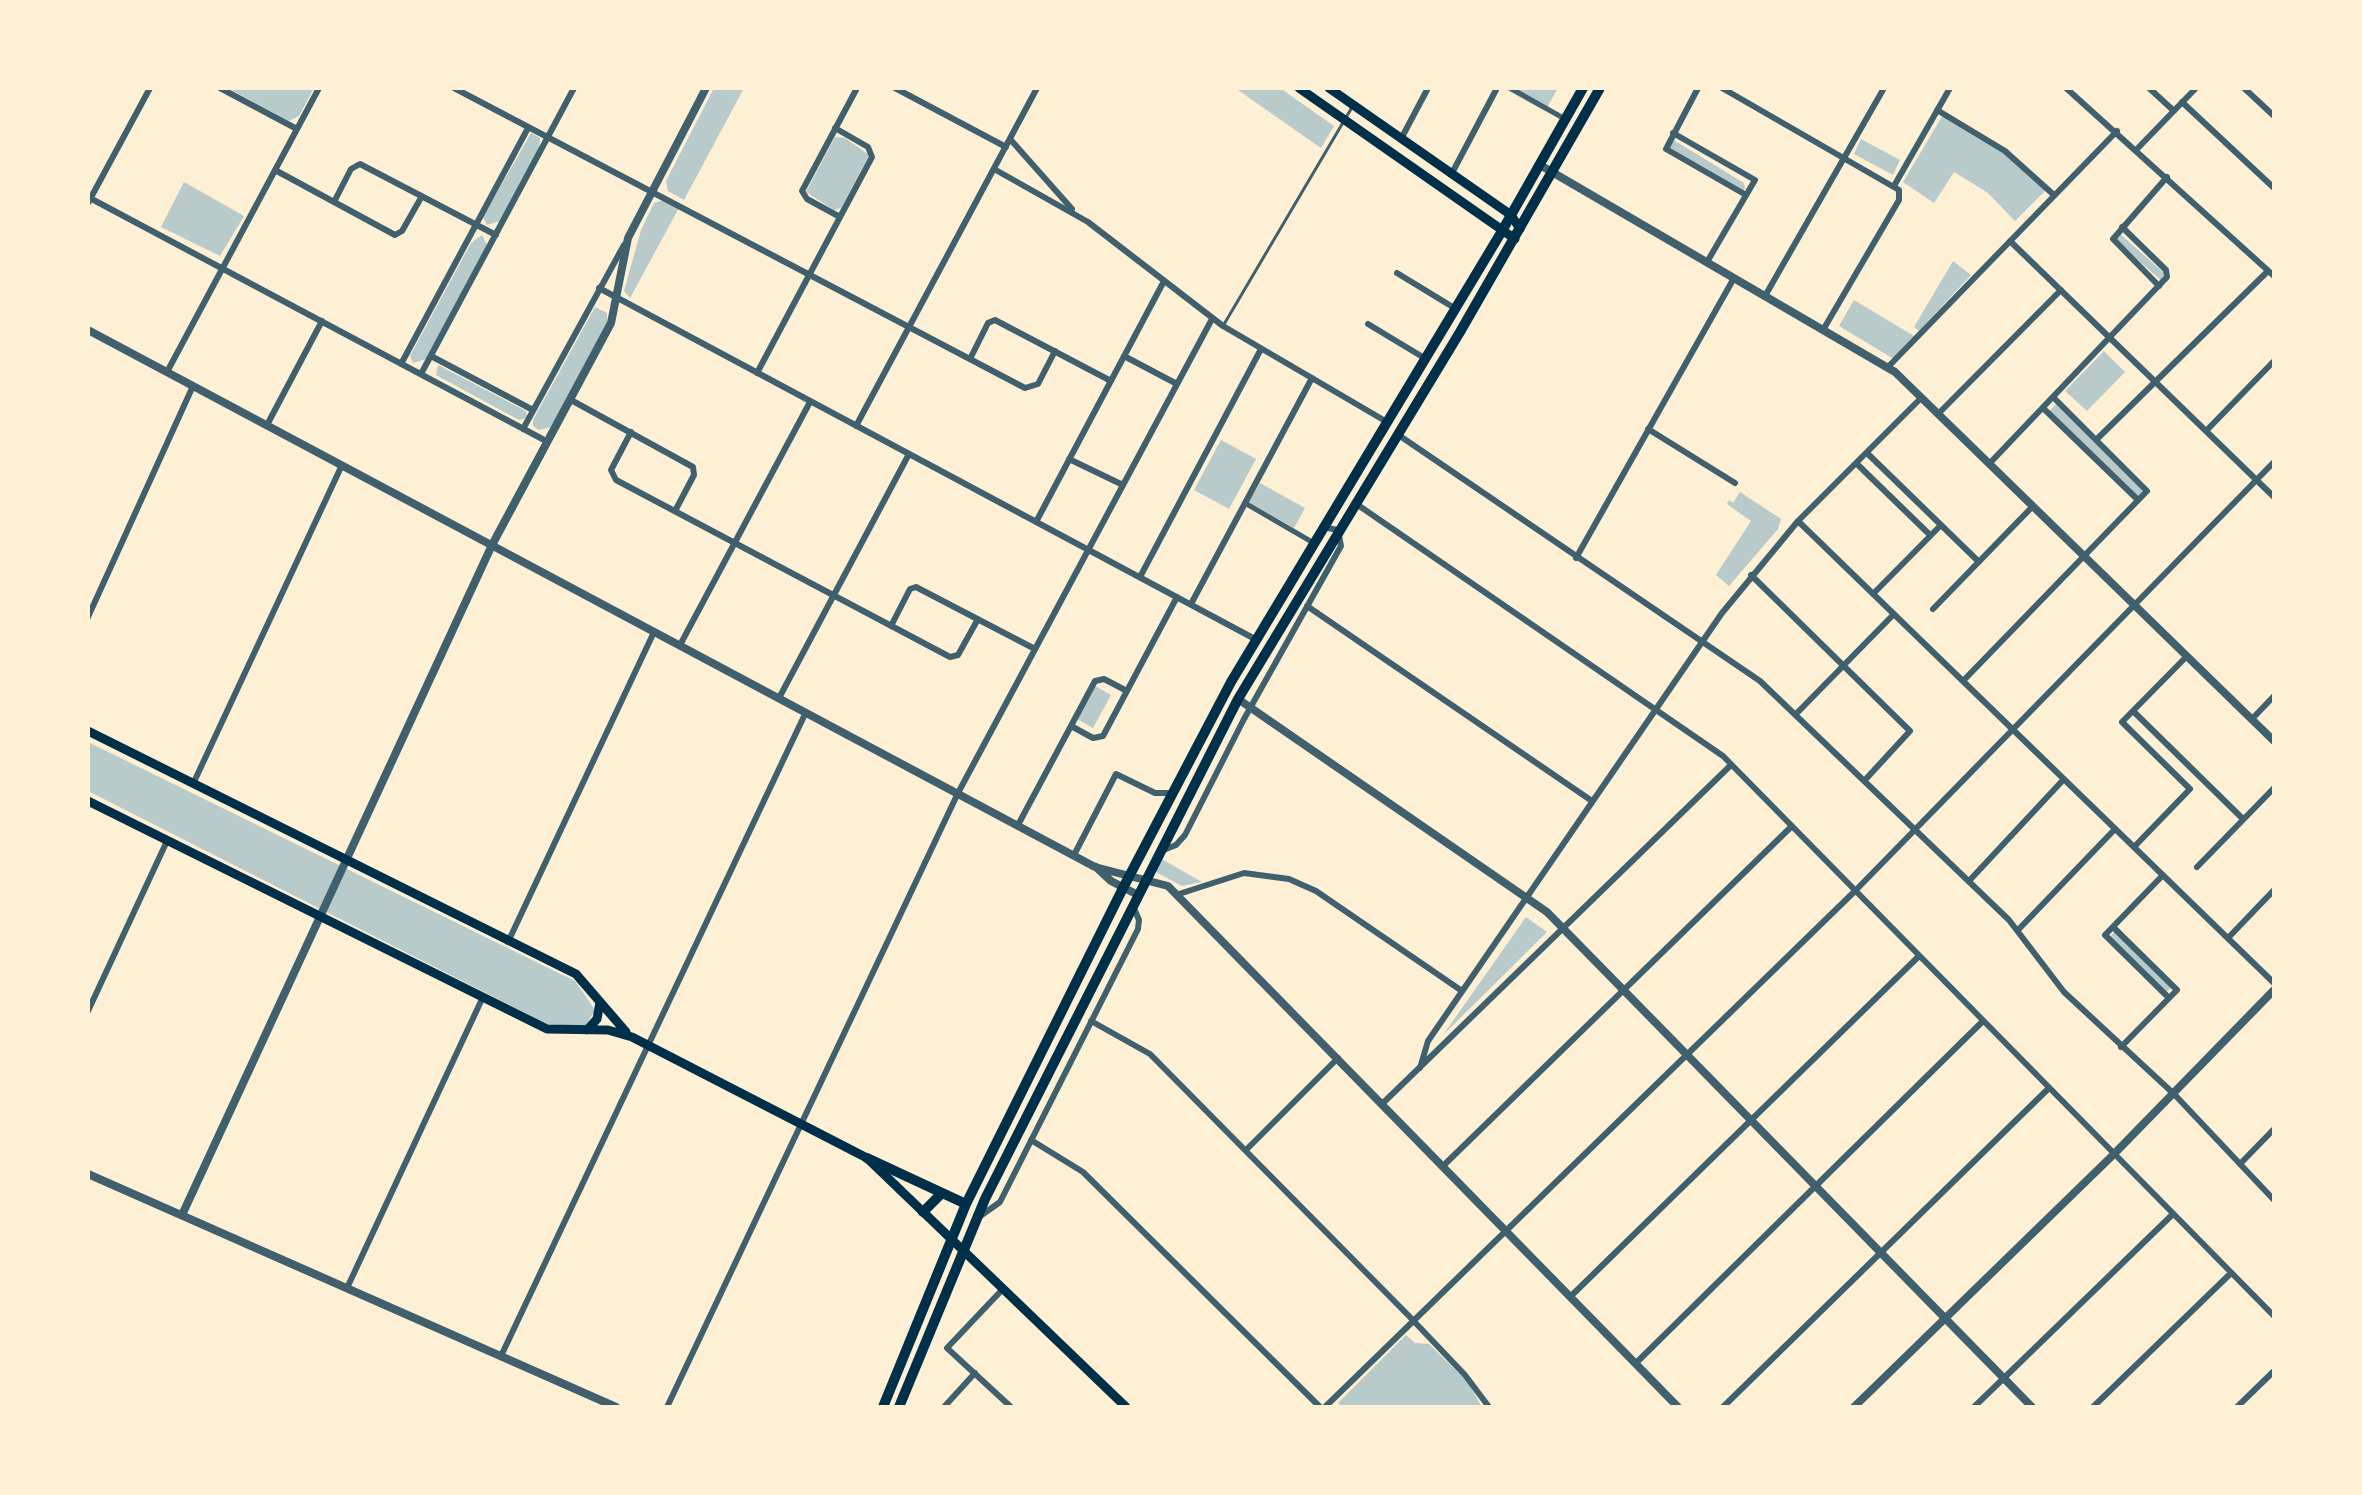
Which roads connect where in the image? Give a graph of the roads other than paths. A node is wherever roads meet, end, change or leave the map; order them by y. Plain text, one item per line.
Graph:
1 (150, 88) edge
2 (220, 88) edge
3 (319, 88) edge
4 (454, 88) edge
5 (574, 88) edge
6 (693, 88) edge
7 (857, 88) edge
8 (895, 88) edge
9 (1037, 88) edge
10 (1299, 88) edge
11 (1329, 88) edge
12 (1428, 88) edge
13 (1497, 88) edge
14 (1510, 88) edge
15 (1600, 88) edge
16 (1698, 88) edge
17 (1722, 88) edge
18 (1884, 88) edge
19 (1950, 88) edge
20 (2066, 88) edge
21 (2149, 88) edge
22 (2196, 88) edge
23 (2244, 88) edge
24 (1581, 89) edge
25 (705, 91) edge
26 (2182, 102) junction
27 (1353, 105) junction
28 (1937, 110) junction
29 (2174, 111) junction
30 (2274, 116) edge
31 (1565, 119) junction
32 (1344, 120) junction
33 (528, 128) junction
34 (835, 128) junction
35 (297, 129) junction
36 (2117, 131) junction
37 (1673, 133) junction
38 (547, 138) junction
39 (1010, 139) junction
40 (1401, 139) junction
41 (1006, 147) junction
42 (2137, 149) junction
43 (1844, 158) junction
44 (1540, 165) junction
45 (994, 169) junction
46 (275, 170) junction
47 (1553, 173) junction
48 (1451, 175) junction
49 (2167, 177) junction
50 (1894, 186) junction
51 (2274, 188) edge
52 (652, 192) junction
53 (1746, 195) junction
54 (2054, 195) junction
55 (422, 196) junction
56 (89, 199) edge
57 (334, 202) junction
58 (1077, 214) junction
59 (1511, 215) junction
60 (840, 217) junction
61 (476, 225) junction
62 (2122, 227) junction
63 (1502, 231) junction
64 (1518, 234) junction
65 (496, 235) junction
66 (628, 238) junction
67 (2010, 241) junction
68 (1707, 262) junction
69 (222, 268) junction
70 (810, 273) junction
71 (1397, 273) dead end
72 (2271, 273) edge
73 (1734, 278) junction
74 (1164, 281) junction
75 (2159, 286) junction
76 (599, 288) junction
77 (2061, 290) junction
78 (1765, 296) junction
79 (617, 298) junction
80 (1456, 309) junction
81 (1212, 319) junction
82 (322, 321) junction
83 (1368, 324) dead end
84 (910, 326) junction
85 (1223, 326) junction
86 (88, 330) edge
87 (1823, 330) junction
88 (2110, 338) junction
89 (1261, 349) junction
90 (1055, 351) junction
91 (431, 356) junction
92 (1124, 356) junction
93 (970, 359) junction
94 (1426, 359) junction
95 (2274, 361) edge
96 (401, 364) junction
97 (1888, 367) junction
98 (167, 372) junction
99 (757, 373) junction
100 (421, 374) junction
101 (1312, 378) junction
102 (1111, 381) junction
103 (2156, 382) junction
104 (1177, 384) junction
105 (193, 386) junction
106 (2053, 397) junction
107 (1921, 398) junction
108 (571, 400) junction
109 (810, 402) junction
110 (2043, 408) junction
111 (533, 410) junction
112 (1938, 414) junction
113 (1387, 422) junction
114 (267, 425) junction
115 (856, 426) junction
116 (523, 429) junction
117 (1648, 429) junction
118 (2206, 431) junction
119 (631, 432) junction
120 (1397, 434) junction
121 (2096, 440) junction
122 (548, 442) junction
123 (1867, 453) junction
124 (909, 454) junction
125 (1069, 459) junction
126 (2274, 462) edge
127 (1856, 463) junction
128 (1989, 464) junction
129 (342, 465) junction
130 (2256, 480) junction
131 (1735, 483) dead end
132 (1123, 485) junction
133 (2274, 497) edge
134 (2138, 500) junction
135 (1355, 502) junction
136 (1245, 503) junction
137 (2033, 506) junction
138 (675, 511) junction
139 (1798, 521) junction
140 (1036, 522) junction
141 (1941, 525) junction
142 (1321, 528) junction
143 (1338, 530) junction
144 (1930, 535) junction
145 (1312, 542) junction
146 (735, 543) junction
147 (492, 545) junction
148 (1088, 550) junction
149 (2084, 556) junction
150 (1576, 558) junction
151 (1979, 562) junction
152 (1751, 575) junction
153 (1140, 577) junction
154 (1873, 594) junction
155 (834, 595) junction
156 (1177, 597) junction
157 (1191, 604) junction
158 (2135, 605) junction
159 (1307, 606) junction
160 (1933, 609) dead end
161 (1894, 614) junction
162 (88, 617) edge
163 (978, 619) junction
164 (891, 626) junction
165 (654, 632) junction
166 (1255, 639) junction
167 (1703, 640) junction
168 (680, 645) junction
169 (1035, 649) junction
170 (2187, 656) junction
171 (1844, 666) junction
172 (1963, 681) junction
173 (1231, 682) junction
174 (1127, 691) junction
175 (2274, 696) edge
176 (779, 698) junction
177 (1238, 699) junction
178 (1250, 708) junction
179 (1655, 709) junction
180 (2133, 711) junction
181 (806, 712) junction
182 (1796, 714) junction
183 (2252, 719) junction
184 (1071, 726) junction
185 (2013, 730) junction
186 (88, 731) edge
187 (2274, 741) edge
188 (1731, 765) junction
189 (2064, 779) junction
190 (1865, 780) junction
191 (193, 784) junction
192 (2274, 788) edge
193 (958, 793) junction
194 (1155, 793) junction
195 (1173, 793) junction
196 (88, 801) edge
197 (1592, 801) junction
198 (1164, 809) junction
199 (2243, 819) junction
200 (1018, 825) junction
201 (1792, 826) junction
202 (2115, 829) junction
203 (1916, 830) junction
204 (167, 841) junction
205 (2134, 847) junction
206 (1161, 851) junction
207 (1074, 855) junction
208 (346, 860) junction
209 (1095, 867) junction
210 (2197, 867) dead end
211 (1129, 875) junction
212 (2163, 875) junction
213 (1146, 878) junction
214 (1969, 881) junction
215 (1123, 888) junction
216 (2274, 890) edge
217 (1855, 891) junction
218 (1179, 894) junction
219 (1526, 896) junction
220 (1135, 900) junction
221 (320, 917) junction
222 (1564, 927) junction
223 (2113, 927) junction
224 (2018, 930) junction
225 (2228, 938) junction
226 (508, 942) junction
227 (1918, 957) junction
228 (2274, 983) edge
229 (1624, 989) junction
230 (2274, 990) edge
231 (1462, 991) junction
232 (2169, 998) junction
233 (482, 999) junction
234 (600, 1002) junction
235 (88, 1011) edge
236 (1091, 1021) junction
237 (1983, 1021) junction
238 (587, 1030) junction
239 (632, 1037) junction
240 (648, 1045) junction
241 (2121, 1047) junction
242 (1688, 1054) junction
243 (1338, 1058) junction
244 (1420, 1068) junction
245 (2049, 1088) junction
246 (2174, 1094) junction
247 (1382, 1104) junction
248 (1752, 1120) junction
249 (801, 1124) junction
250 (2274, 1129) edge
251 (1031, 1140) junction
252 (1246, 1150) junction
253 (2113, 1155) junction
254 (867, 1158) junction
255 (2240, 1164) junction
256 (1443, 1166) junction
257 (88, 1174) edge
258 (1818, 1188) junction
259 (942, 1193) junction
260 (2274, 1200) edge
261 (966, 1204) junction
262 (923, 1212) junction
263 (182, 1215) junction
264 (2172, 1215) junction
265 (975, 1218) junction
266 (1506, 1231) junction
267 (949, 1240) junction
268 (960, 1252) junction
269 (1881, 1252) junction
270 (2230, 1274) junction
271 (347, 1288) junction
272 (1001, 1291) junction
273 (1570, 1297) junction
274 (2274, 1316) edge
275 (1945, 1318) junction
276 (1414, 1321) junction
277 (501, 1356) junction
278 (1635, 1364) junction
279 (2274, 1371) edge
280 (975, 1373) junction
281 (2004, 1378) junction
282 (616, 1407) edge
283 (667, 1407) edge
284 (883, 1407) edge
285 (899, 1407) edge
286 (944, 1407) edge
287 (1011, 1407) edge
288 (1126, 1407) edge
289 (1323, 1407) edge
290 (1489, 1407) edge
291 (1678, 1407) edge
292 (1723, 1407) edge
293 (1854, 1407) edge
294 (1974, 1407) edge
295 (2032, 1407) edge
296 (2093, 1407) edge
297 (2237, 1407) edge

1 - 56 street
2 - 35 street
3 - 35 street
4 - 33 street
5 - 38 street
6 - 25 street
7 - 34 street
8 - 41 street
9 - 39 street
10 - 32 main road
11 - 27 main road
12 - 40 street
13 - 48 street
14 - 31 street
15 - 47 main road
16 - 37 street
17 - 43 street
18 - 43 street
19 - 28 street
20 - 36 street
21 - 29 street
22 - 26 street
23 - 30 street
24 - 31 main road
25 - 52 street
26 - 29 street
26 - 51 street
27 - 32 lane
27 - 40 main road
28 - 50 street
28 - 54 street
29 - 42 street
31 - 44 main road
32 - 63 main road
32 - 85 lane
33 - 38 street
33 - 61 street
34 - 60 street
34 - 60 street
35 - 46 street
36 - 42 street
36 - 54 street
37 - 53 street
37 - 53 street
38 - 52 street
38 - 65 street
39 - 41 street
39 - 58 street
40 - 48 main road
41 - 45 street
42 - 49 street
43 - 50 street
43 - 78 street
44 - 47 street
44 - 59 main road
45 - 58 street
45 - 84 street
46 - 57 street
46 - 69 street
47 - 64 main road
47 - 68 street
48 - 59 main road
49 - 62 street
49 - 72 street
50 - 87 street
52 - 66 street
52 - 70 street
53 - 68 street
54 - 67 street
55 - 57 street
55 - 57 street
55 - 61 street
56 - 69 street
58 - 74 street
59 - 63 main road
59 - 64 main road
60 - 70 street
61 - 65 street
61 - 96 street
62 - 75 street
62 - 75 street
63 - 64 main road
63 - 80 main road
64 - 120 main road
65 - 91 street
66 - 76 street
66 - 79 street
67 - 77 street
67 - 97 street
68 - 73 street
69 - 82 street
69 - 98 street
70 - 84 street
70 - 99 street
71 - 80 street
72 - 103 street
73 - 78 street
73 - 117 street
74 - 81 street
74 - 92 street
75 - 88 street
76 - 79 street
76 - 111 street
77 - 88 street
77 - 112 street
78 - 87 street
79 - 99 street
79 - 108 street
80 - 94 main road
81 - 85 street
81 - 104 street
82 - 96 street
82 - 114 street
83 - 94 street
84 - 93 street
84 - 115 street
85 - 89 street
86 - 98 street
87 - 97 street
88 - 103 street
88 - 106 street
89 - 101 street
89 - 153 street
90 - 93 street
90 - 93 street
90 - 102 street
91 - 100 street
91 - 111 street
92 - 102 street
92 - 104 street
94 - 113 main road
95 - 118 street
96 - 100 street
97 - 107 street
98 - 105 street
99 - 109 street
100 - 116 street
101 - 113 street
101 - 136 street
102 - 125 street
103 - 118 street
103 - 121 street
104 - 132 street
105 - 114 street
105 - 162 street
106 - 110 street
106 - 121 street
107 - 112 street
107 - 123 street
108 - 119 street
108 - 122 street
109 - 115 street
109 - 146 street
110 - 128 street
110 - 134 street
111 - 116 street
112 - 128 street
113 - 142 main road
114 - 129 street
115 - 124 street
116 - 122 street
117 - 131 street
117 - 150 street
118 - 130 street
119 - 138 street
119 - 138 street
120 - 135 main road
120 - 150 street
121 - 134 street
122 - 147 street
123 - 127 street
123 - 141 street
124 - 140 street
124 - 155 street
125 - 132 street
125 - 140 street
126 - 130 street
127 - 139 street
127 - 144 street
128 - 137 street
129 - 147 street
129 - 191 street
130 - 133 street
130 - 158 street
132 - 148 street
134 - 149 street
135 - 143 main road
135 - 179 street
136 - 145 street
136 - 157 street
137 - 149 street
137 - 151 street
138 - 146 street
139 - 152 street
139 - 154 street
140 - 148 street
141 - 144 street
141 - 151 street
142 - 143 street
142 - 145 main road
143 - 159 street
143 - 177 main road
144 - 154 street
145 - 166 main road
146 - 155 street
146 - 168 street
147 - 165 street
147 - 208 street
148 - 153 street
148 - 169 street
149 - 158 street
149 - 172 street
150 - 167 street
151 - 160 street
152 - 167 street
152 - 171 street
153 - 156 street
154 - 161 street
155 - 164 street
155 - 176 street
156 - 157 street
156 - 174 street
157 - 166 street
158 - 170 street
158 - 185 street
159 - 178 street
159 - 197 street
161 - 171 street
161 - 172 street
163 - 164 street
163 - 164 street
163 - 169 street
165 - 168 street
165 - 226 street
166 - 173 main road
167 - 179 street
167 - 182 street
168 - 176 street
169 - 193 street
170 - 180 street
170 - 183 street
171 - 182 street
171 - 190 street
172 - 185 street
173 - 177 main road
173 - 195 main road
174 - 184 street
174 - 184 street
175 - 183 street
176 - 181 street
177 - 178 street
177 - 206 main road
178 - 206 street
178 - 219 street
179 - 188 street
179 - 197 street
180 - 199 street
180 - 205 street
181 - 193 street
181 - 240 street
182 - 190 street
183 - 187 street
184 - 200 street
185 - 189 street
185 - 203 street
186 - 191 main road
188 - 201 street
188 - 222 street
189 - 202 street
189 - 214 street
190 - 203 street
191 - 208 main road
192 - 199 street
193 - 200 street
193 - 249 street
194 - 195 street
194 - 198 street
194 - 207 street
195 - 198 main road
196 - 204 main road
197 - 219 street
198 - 211 main road
199 - 210 street
200 - 207 street
201 - 217 street
201 - 229 street
202 - 205 street
202 - 224 street
203 - 214 street
203 - 217 street
204 - 221 main road
204 - 235 street
205 - 212 street
206 - 213 main road
207 - 209 street
208 - 221 street
208 - 226 main road
209 - 211 street
209 - 215 street
211 - 213 street
211 - 215 main road
212 - 223 street
212 - 225 street
213 - 218 street
213 - 220 main road
214 - 224 street
215 - 220 street
215 - 261 main road
216 - 225 street
217 - 227 street
217 - 242 street
218 - 231 street
218 - 243 street
219 - 222 street
219 - 231 street
220 - 236 street
220 - 265 main road
221 - 233 main road
221 - 263 street
222 - 229 street
222 - 244 street
223 - 232 street
223 - 232 street
224 - 241 street
225 - 228 street
226 - 234 main road
227 - 237 street
227 - 248 street
229 - 242 street
229 - 256 street
230 - 246 street
231 - 244 street
232 - 241 street
233 - 238 main road
233 - 271 street
234 - 238 main road
234 - 239 main road
236 - 251 street
236 - 252 street
237 - 245 street
237 - 258 street
238 - 239 main road
239 - 240 main road
240 - 249 main road
240 - 277 street
241 - 246 street
242 - 248 street
242 - 266 street
243 - 247 street
243 - 252 street
244 - 247 street
245 - 253 street
245 - 269 street
246 - 253 street
246 - 255 street
247 - 256 street
248 - 258 street
248 - 273 street
249 - 254 main road
249 - 283 street
250 - 255 street
251 - 265 street
251 - 289 street
252 - 276 street
253 - 264 street
253 - 275 street
254 - 259 main road
254 - 262 main road
255 - 260 street
256 - 266 street
257 - 263 street
258 - 269 street
258 - 278 street
259 - 261 main road
259 - 262 main road
261 - 267 main road
262 - 267 main road
263 - 271 street
264 - 270 street
264 - 281 street
265 - 268 main road
266 - 273 street
266 - 276 street
267 - 268 main road
267 - 284 main road
268 - 272 main road
268 - 285 main road
269 - 275 street
269 - 292 street
270 - 274 street
270 - 296 street
271 - 277 street
272 - 280 street
272 - 288 main road
273 - 278 street
275 - 281 street
275 - 293 street
276 - 289 street
276 - 290 street
277 - 282 street
278 - 291 street
279 - 297 street
280 - 286 street
280 - 287 street
281 - 294 street
281 - 295 street

